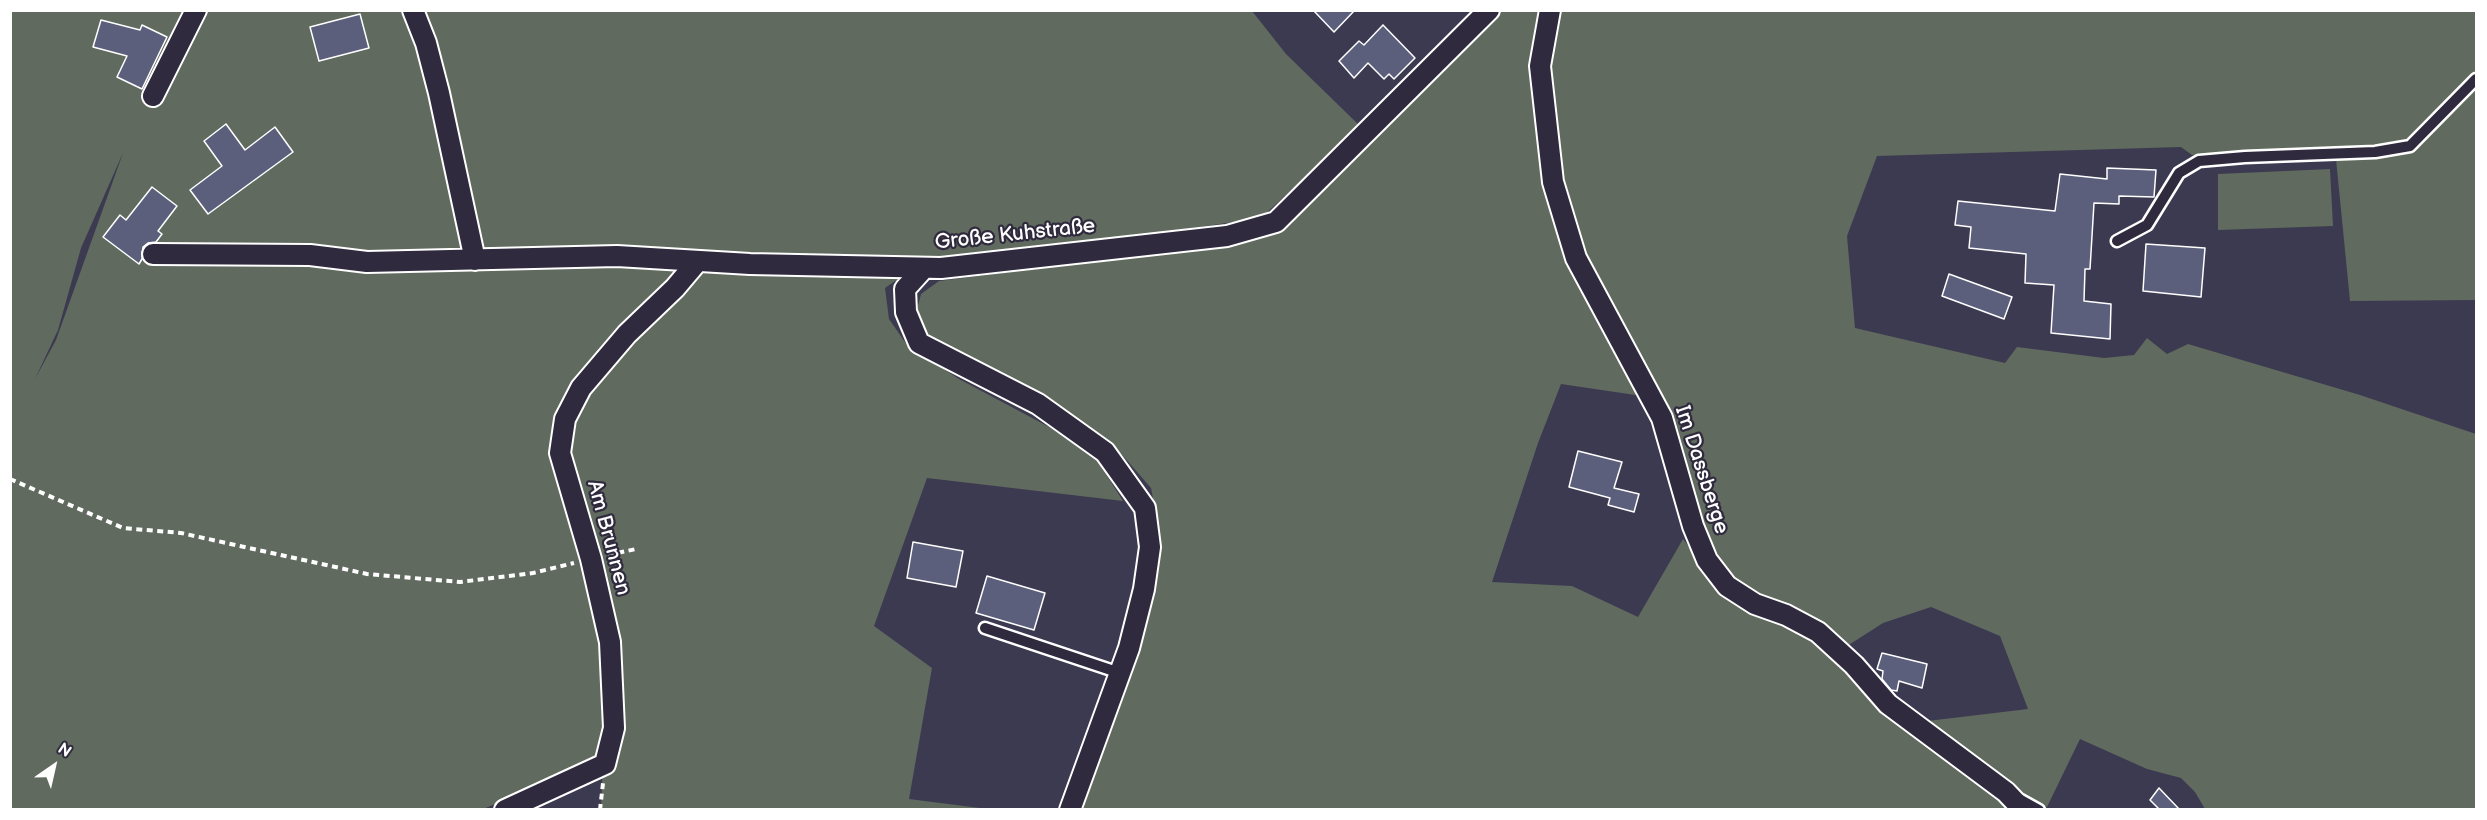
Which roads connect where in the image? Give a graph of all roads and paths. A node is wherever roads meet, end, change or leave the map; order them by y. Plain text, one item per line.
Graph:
1 (196, 10) edge
2 (413, 10) edge
3 (1489, 10) edge
4 (1550, 10) edge
5 (2476, 79) edge
6 (153, 96) dead end
7 (2117, 241) dead end
8 (153, 254) dead end
9 (475, 260) junction
10 (697, 262) junction
11 (924, 268) junction
12 (10, 478) edge
13 (636, 549) dead end
14 (591, 559) junction
15 (985, 628) dead end
16 (1120, 673) junction
17 (2006, 792) junction
18 (505, 810) edge
19 (1070, 810) edge
20 (2023, 810) edge
21 (2039, 810) edge

1 - 6 street
2 - 9 street
3 - 11 street, Große Kuhstraße
4 - 17 street, Im Dassberge
5 - 7 lane
8 - 9 street
9 - 10 street
10 - 11 street
10 - 14 street, Am Brunnen
11 - 16 street, Große Kuhstraße
12 - 14 path
13 - 14 path
14 - 18 street, Am Brunnen
15 - 16 lane
16 - 19 street, Große Kuhstraße
17 - 20 street, Im Dassberge
17 - 21 lane

